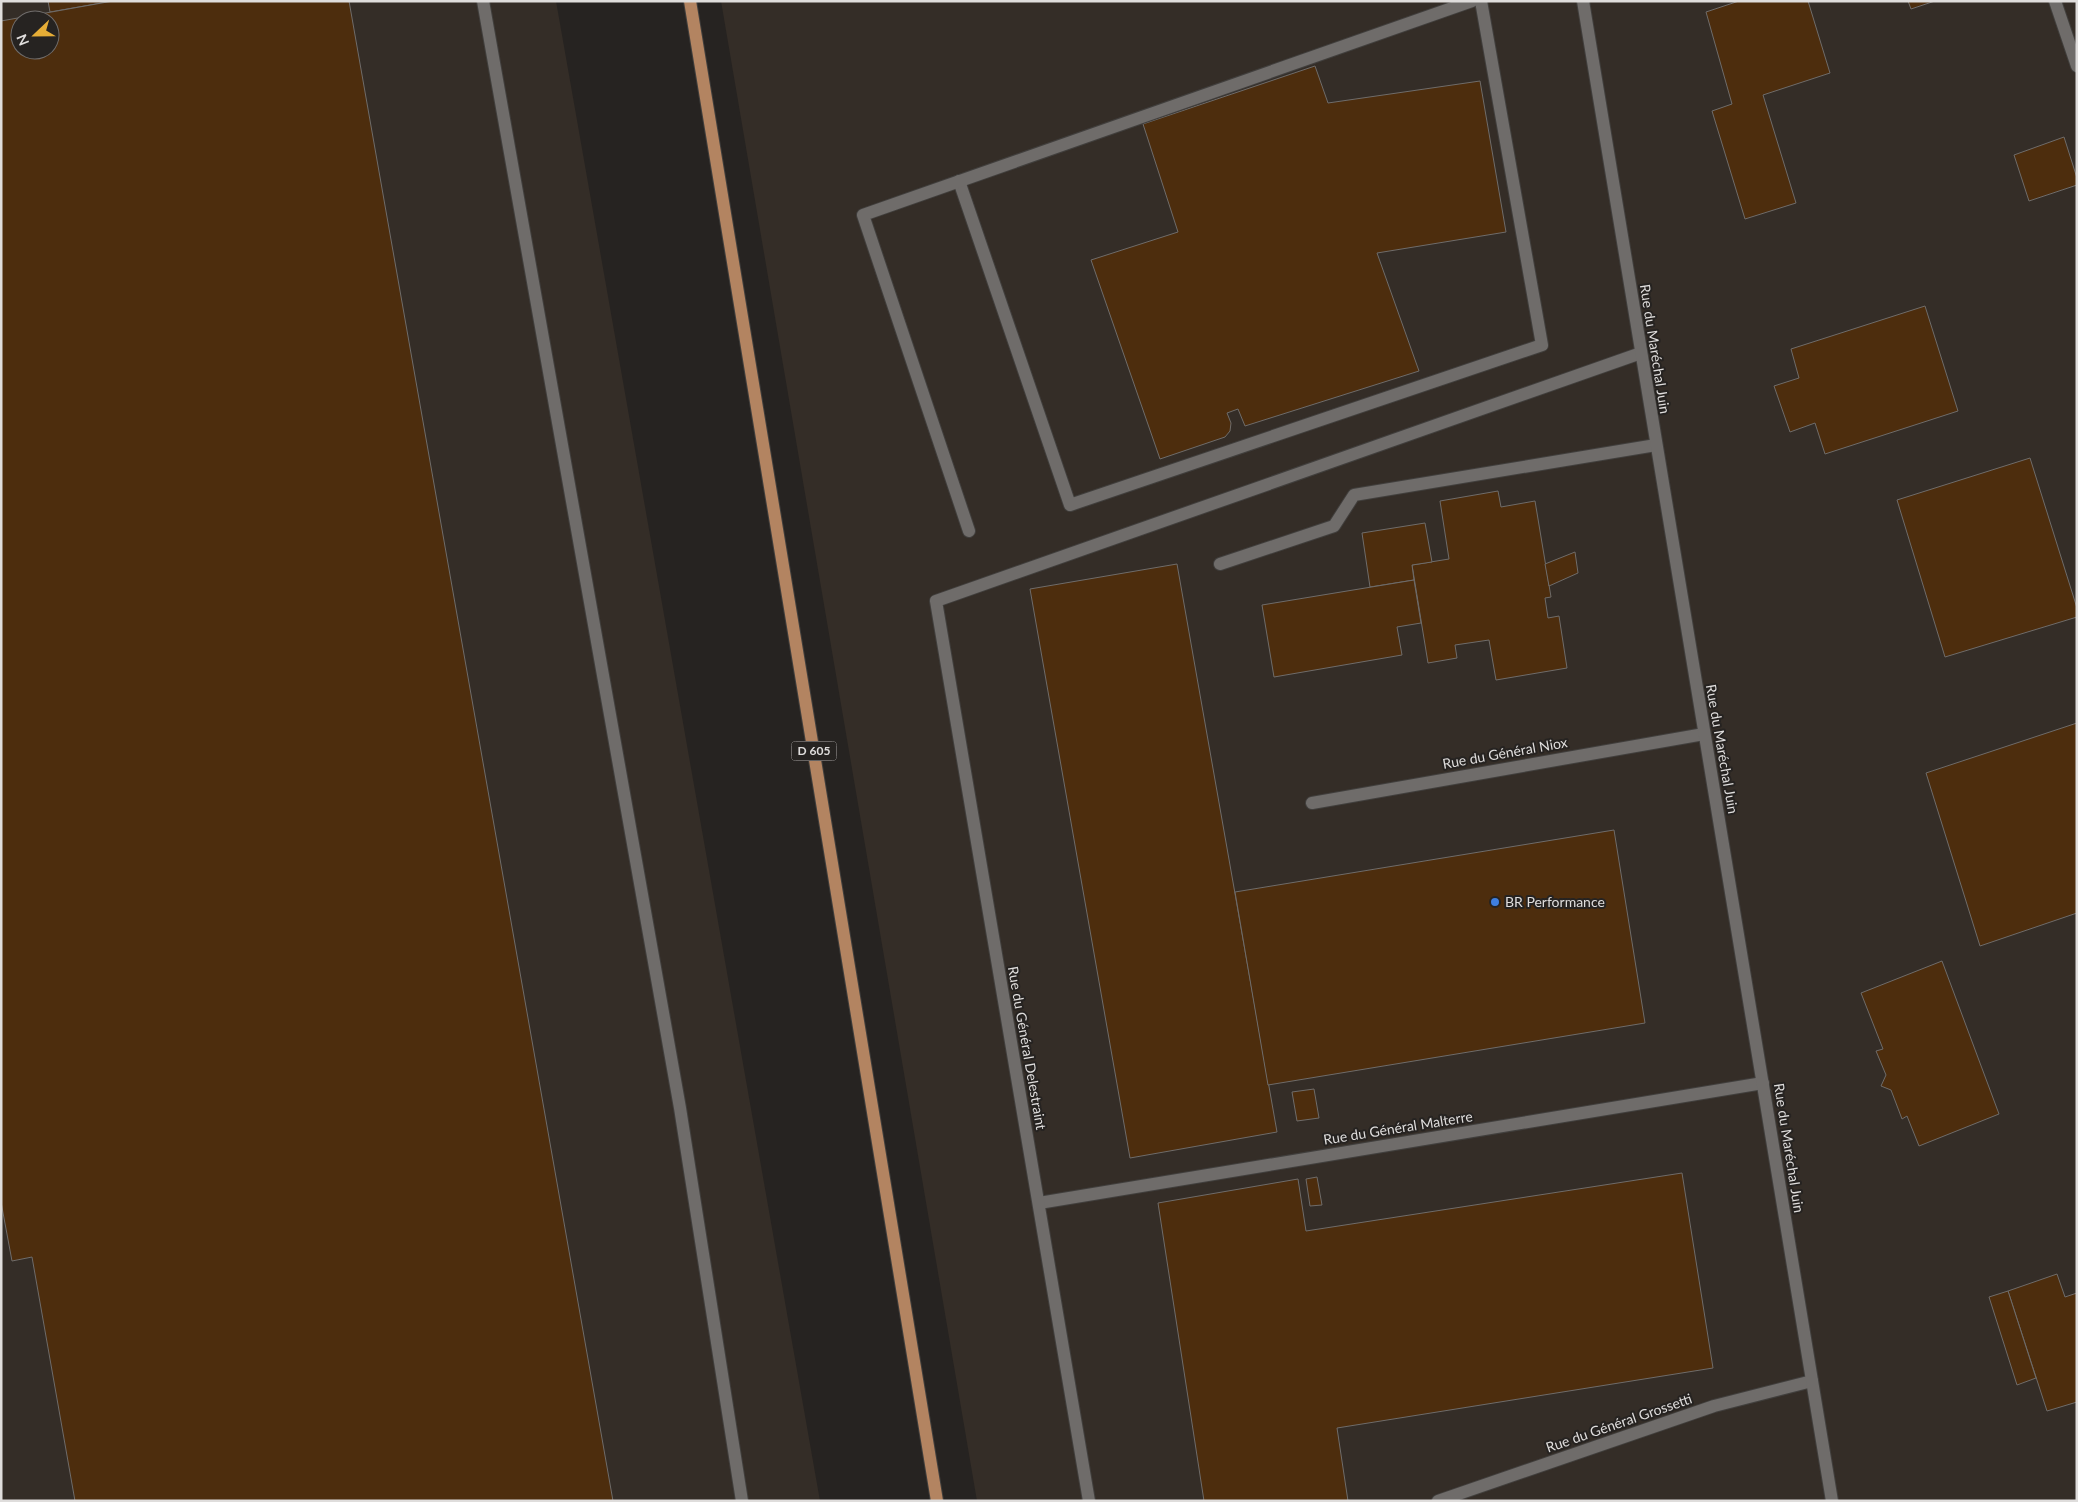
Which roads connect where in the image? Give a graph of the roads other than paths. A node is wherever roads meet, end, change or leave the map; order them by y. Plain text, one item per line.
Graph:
1 (483, 1) edge
2 (690, 1) edge
3 (1472, 1) edge
4 (1481, 1) edge
5 (1583, 1) edge
6 (2055, 1) edge
7 (2077, 66) edge
8 (959, 181) junction
9 (1641, 353) junction
10 (1656, 445) junction
11 (969, 531) dead end
12 (1220, 564) dead end
13 (1704, 734) junction
14 (1312, 803) dead end
15 (1763, 1083) junction
16 (1039, 1203) junction
17 (1812, 1381) junction
18 (742, 1501) edge
19 (937, 1501) edge
20 (1089, 1501) edge
21 (1438, 1501) edge
22 (1832, 1501) edge

1 - 18 street
2 - 19 main road, D 605
3 - 8 street
4 - 8 street
5 - 9 street, Rue du Maréchal Juin
6 - 7 street
8 - 11 street
9 - 10 street, Rue du Maréchal Juin
9 - 16 street, Rue du Général Delestraint
10 - 12 street
10 - 13 street, Rue du Maréchal Juin
13 - 14 street, Rue du Général Niox
13 - 15 street, Rue du Maréchal Juin
15 - 16 street, Rue du Général Malterre
15 - 17 street, Rue du Maréchal Juin
16 - 20 street, Rue du Général Delestraint
17 - 21 street, Rue du Général Grossetti
17 - 22 street, Rue du Maréchal Juin

